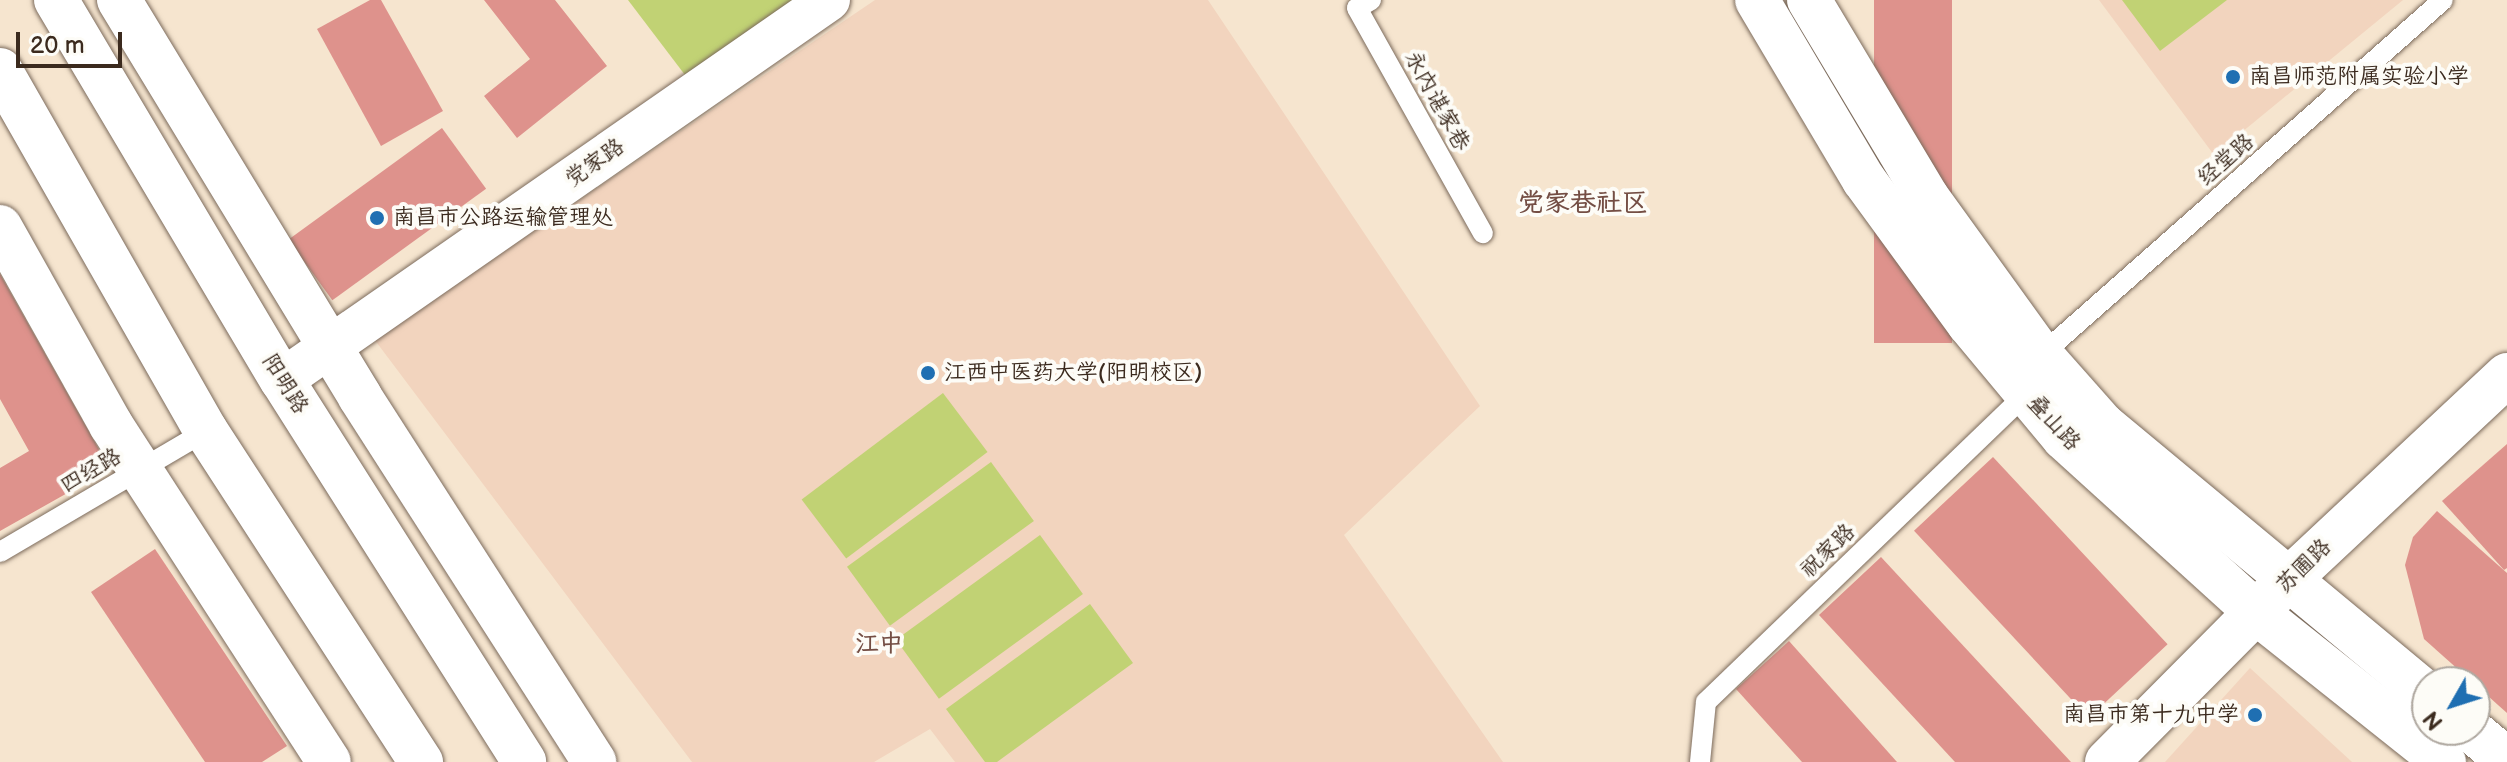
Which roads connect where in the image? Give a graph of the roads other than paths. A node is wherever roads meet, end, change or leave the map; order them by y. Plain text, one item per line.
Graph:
1 (56, 0) edge
2 (119, 0) edge
3 (829, 0) edge
4 (1371, 0) edge
5 (1757, 0) edge
6 (1809, 0) edge
7 (2443, 0) edge
8 (0, 70) edge
9 (0, 227) edge
10 (1483, 233) dead end
11 (330, 348) junction
12 (2034, 374) junction
13 (2507, 375) edge
14 (282, 380) junction
15 (206, 431) junction
16 (140, 470) junction
17 (0, 552) edge
18 (2288, 580) junction
19 (2257, 613) junction
20 (2411, 681) edge
21 (2490, 746) edge
22 (2507, 760) edge
23 (329, 762) edge
24 (421, 762) edge
25 (524, 762) edge
26 (594, 762) edge
27 (1700, 762) edge
28 (2107, 762) edge
29 (2444, 762) edge

1 - 14 main road, 阳明路
2 - 11 main road
3 - 11 street, 党家路
4 - 10 lane, 永内谌家巷
5 - 12 main road, 叠山路
6 - 12 main road, 叠山路
7 - 12 lane, 经堂路
8 - 15 main road
9 - 16 main road
11 - 14 street, 党家路
11 - 26 main road
12 - 18 main road, 叠山路
12 - 19 main road, 叠山路
12 - 27 lane, 祝家路
13 - 18 main road, 苏圃路
14 - 25 main road, 阳明路
15 - 16 lane, 四经路
15 - 24 main road
16 - 17 lane, 四经路
16 - 23 main road
18 - 19 main road, 苏圃路
18 - 20 main road, 叠山路
19 - 28 main road, 苏圃路
19 - 29 main road, 叠山路
21 - 22 main road

